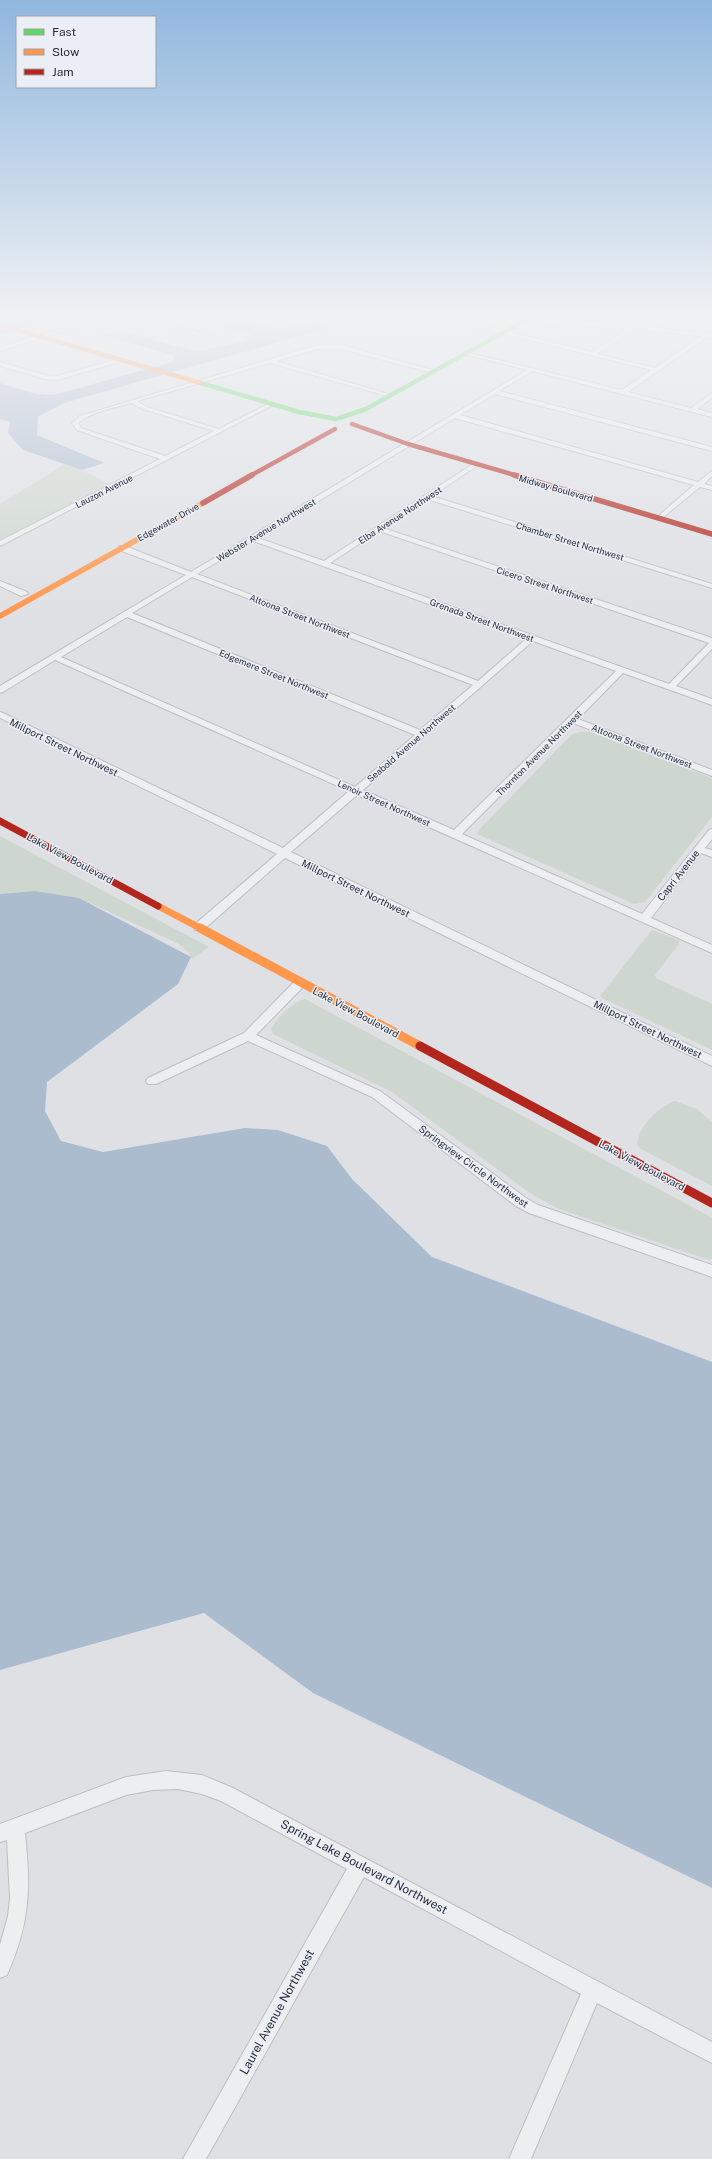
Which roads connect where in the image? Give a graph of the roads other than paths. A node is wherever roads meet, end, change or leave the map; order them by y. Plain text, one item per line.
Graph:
1 (80, 418) edge
2 (175, 418) edge
3 (246, 418) edge
4 (312, 418) edge
5 (337, 418) joint
6 (357, 418) edge
7 (452, 418) edge
8 (461, 418) edge
9 (593, 418) edge
10 (352, 423) junction
11 (333, 427) junction
12 (220, 432) junction
13 (376, 434) junction
14 (408, 444) junction
15 (712, 449) edge
16 (166, 459) junction
17 (476, 464) junction
18 (712, 473) edge
19 (699, 484) junction
20 (712, 488) edge
21 (427, 497) junction
22 (659, 518) junction
23 (379, 529) junction
24 (712, 534) edge
25 (252, 538) junction
26 (0, 544) edge
27 (122, 548) junction
28 (324, 564) junction
29 (192, 574) junction
30 (0, 583) edge
31 (712, 586) edge
32 (24, 594) junction
33 (0, 607) edge
34 (127, 614) junction
35 (0, 616) edge
36 (532, 638) junction
37 (712, 641) edge
38 (712, 644) edge
39 (55, 657) junction
40 (622, 670) junction
41 (479, 684) junction
42 (670, 687) junction
43 (0, 690) edge
44 (712, 702) edge
45 (0, 715) edge
46 (573, 720) junction
47 (421, 734) junction
48 (712, 773) edge
49 (356, 791) junction
50 (0, 821) edge
51 (712, 832) edge
52 (456, 835) junction
53 (699, 849) junction
54 (284, 853) junction
55 (712, 854) edge
56 (644, 919) junction
57 (199, 927) junction
58 (712, 949) edge
59 (301, 982) junction
60 (248, 1036) junction
61 (712, 1061) edge
62 (152, 1080) dead end
63 (712, 1203) edge
64 (712, 1271) edge
65 (7, 1831) edge
66 (360, 1865) junction
67 (0, 1968) edge
68 (593, 1989) junction
69 (712, 2053) edge
70 (194, 2159) edge
71 (520, 2159) edge

1 - 16 street
2 - 12 street
3 - 12 street, Lauzon Avenue
4 - 11 street, Midway Boulevard
5 - 10 street, Midway Boulevard
5 - 11 street
6 - 10 street
7 - 14 street, Webster Avenue Northwest
8 - 19 street
9 - 15 street
10 - 11 street
10 - 13 street, Midway Boulevard
11 - 13 street, Midway Boulevard
11 - 27 street, Edgewater Drive
11 - 32 street, Edgewater Drive
12 - 16 street, Lauzon Avenue
13 - 14 street, Midway Boulevard
14 - 17 street, Midway Boulevard
14 - 25 street, Webster Avenue Northwest
16 - 26 street, Lauzon Avenue
17 - 21 street, Elba Avenue Northwest
17 - 22 street, Midway Boulevard
18 - 19 street
19 - 20 street
19 - 22 street
21 - 23 street, Elba Avenue Northwest
21 - 31 street, Chamber Street Northwest
22 - 24 street, Midway Boulevard
23 - 28 street, Elba Avenue Northwest
23 - 37 street, Cicero Street Northwest
25 - 28 street, Grenada Street Northwest
25 - 29 street, Webster Avenue Northwest
27 - 29 street, Altoona Street Northwest
27 - 35 street, Edgewater Drive
28 - 36 street, Grenada Street Northwest
29 - 34 street, Webster Avenue Northwest
29 - 41 street, Altoona Street Northwest
30 - 32 street
32 - 33 street, Edgewater Drive
34 - 39 street, Webster Avenue Northwest
34 - 47 street, Edgemere Street Northwest
36 - 40 street, Grenada Street Northwest
36 - 41 street, Seabold Avenue Northwest
38 - 42 street
39 - 43 street, Webster Avenue Northwest
39 - 49 street, Lenoir Street Northwest
40 - 42 street, Grenada Street Northwest
40 - 46 street, Thornton Avenue Northwest
41 - 47 street, Seabold Avenue Northwest
42 - 44 street, Grenada Street Northwest
45 - 54 street, Millport Street Northwest
46 - 48 street, Altoona Street Northwest
46 - 52 street, Thornton Avenue Northwest
47 - 49 street, Seabold Avenue Northwest
49 - 52 street, Lenoir Street Northwest
49 - 54 street, Seabold Avenue Northwest
50 - 57 street, Lake View Boulevard
51 - 53 street, Capri Avenue
52 - 56 street, Lenoir Street Northwest
53 - 55 street
53 - 56 street, Capri Avenue
54 - 57 street, Seabold Avenue Northwest
54 - 61 street, Millport Street Northwest
56 - 58 street, Lenoir Street Northwest
57 - 59 street, Lake View Boulevard
59 - 60 street
59 - 63 street, Lake View Boulevard
60 - 62 street
60 - 64 street, Springview Circle Northwest
65 - 66 street, Spring Lake Boulevard Northwest
65 - 67 street
66 - 68 street, Spring Lake Boulevard Northwest
66 - 70 street, Laurel Avenue Northwest
68 - 69 street, Spring Lake Boulevard Northwest
68 - 71 street

